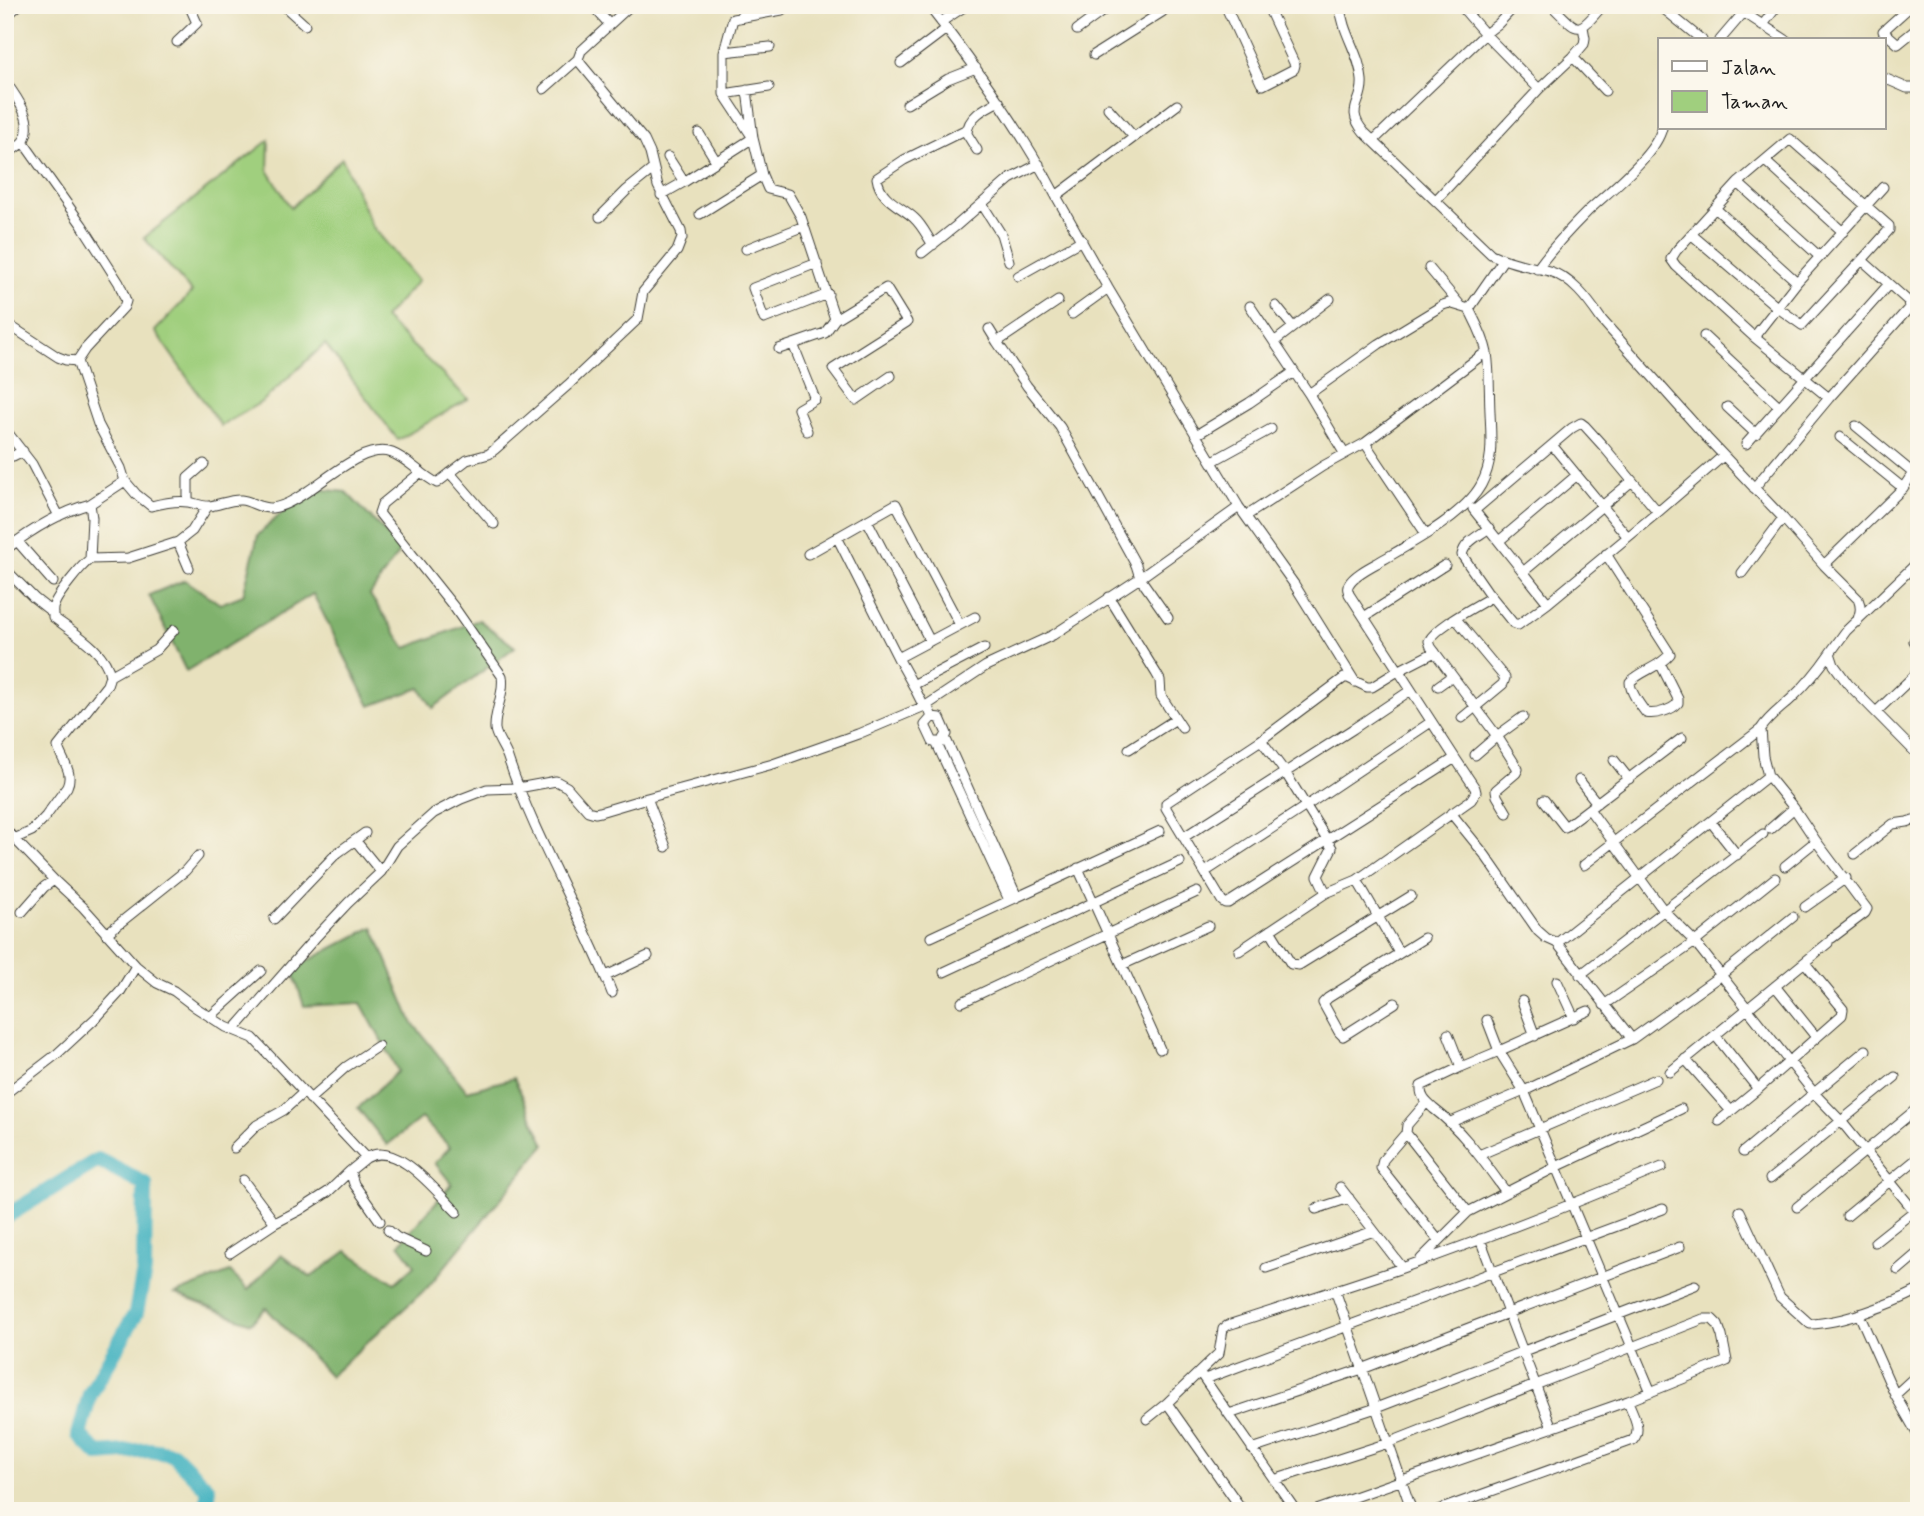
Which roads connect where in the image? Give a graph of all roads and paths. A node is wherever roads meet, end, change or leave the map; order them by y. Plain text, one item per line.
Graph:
1 (19, 5) edge
2 (189, 5) edge
3 (283, 5) edge
4 (592, 5) edge
5 (631, 5) edge
6 (750, 5) edge
7 (778, 5) edge
8 (928, 5) edge
9 (967, 5) edge
10 (1111, 5) edge
11 (1165, 5) edge
12 (1225, 5) edge
13 (1267, 5) edge
14 (1460, 5) edge
15 (1516, 5) edge
16 (1551, 5) edge
17 (1603, 5) edge
18 (1659, 5) edge
19 (1732, 5) edge
20 (1750, 5) edge
21 (1778, 5) edge
22 (1912, 5) edge
23 (1342, 6) edge
24 (1743, 14) junction
25 (5, 17) edge
26 (739, 18) junction
27 (609, 24) junction
28 (305, 25) dead end
29 (944, 25) junction
30 (1762, 26) junction
31 (1583, 27) junction
32 (1919, 27) edge
33 (1077, 30) dead end
34 (1485, 34) junction
35 (1700, 38) edge
36 (1722, 38) edge
37 (1783, 38) edge
38 (177, 42) dead end
39 (770, 47) dead end
40 (724, 52) junction
41 (1094, 55) dead end
42 (1573, 57) junction
43 (578, 59) junction
44 (901, 63) dead end
45 (976, 68) junction
46 (1885, 78) edge
47 (6, 83) edge
48 (769, 87) dead end
49 (1919, 88) edge
50 (544, 89) dead end
51 (1539, 89) junction
52 (747, 90) junction
53 (1605, 91) dead end
54 (724, 93) junction
55 (999, 101) junction
56 (907, 104) dead end
57 (1177, 105) dead end
58 (1108, 108) dead end
59 (967, 129) junction
60 (1661, 130) edge
61 (699, 133) dead end
62 (1134, 137) junction
63 (753, 138) junction
64 (1373, 141) junction
65 (23, 142) junction
66 (977, 150) dead end
67 (5, 155) edge
68 (668, 157) dead end
69 (1765, 160) junction
70 (716, 161) junction
71 (1039, 164) junction
72 (653, 169) junction
73 (762, 175) junction
74 (684, 182) junction
75 (1738, 183) junction
76 (1883, 187) dead end
77 (662, 195) junction
78 (1056, 196) junction
79 (1436, 200) junction
80 (982, 204) junction
81 (1867, 205) junction
82 (1715, 208) junction
83 (699, 214) dead end
84 (600, 217) dead end
85 (804, 226) junction
86 (1843, 232) junction
87 (1691, 234) junction
88 (1082, 240) junction
89 (933, 246) junction
90 (746, 249) dead end
91 (922, 253) dead end
92 (1820, 257) junction
93 (1503, 260) junction
94 (1862, 260) junction
95 (1009, 261) dead end
96 (817, 263) junction
97 (1429, 268) dead end
98 (1537, 269) junction
99 (1018, 276) dead end
100 (1797, 282) junction
101 (1889, 284) junction
102 (1108, 288) junction
103 (828, 294) junction
104 (1329, 299) dead end
105 (1058, 301) dead end
106 (1250, 306) dead end
107 (1276, 306) dead end
108 (1465, 308) junction
109 (1778, 308) junction
110 (1072, 314) dead end
111 (835, 319) junction
112 (5, 326) edge
113 (1293, 327) junction
114 (989, 329) dead end
115 (1704, 336) dead end
116 (1754, 337) junction
117 (997, 342) junction
118 (1274, 342) junction
119 (793, 344) junction
120 (779, 349) dead end
121 (1486, 352) junction
122 (77, 361) junction
123 (1294, 372) junction
124 (891, 376) dead end
125 (1805, 377) junction
126 (1309, 394) junction
127 (1829, 398) junction
128 (1727, 407) dead end
129 (1779, 407) junction
130 (1856, 426) dead end
131 (5, 429) edge
132 (1271, 429) dead end
133 (807, 431) dead end
134 (1756, 433) junction
135 (1196, 435) junction
136 (1840, 437) dead end
137 (1365, 443) junction
138 (1746, 444) dead end
139 (1552, 445) junction
140 (23, 451) junction
141 (1344, 453) junction
142 (1723, 456) junction
143 (5, 458) edge
144 (1213, 461) junction
145 (204, 464) dead end
146 (421, 472) junction
147 (450, 473) junction
148 (1577, 475) junction
149 (1916, 476) edge
150 (125, 481) junction
151 (1632, 481) junction
152 (1754, 488) junction
153 (1903, 488) junction
154 (188, 502) junction
155 (90, 504) junction
156 (1602, 506) junction
157 (207, 507) junction
158 (1239, 507) junction
159 (1471, 507) junction
160 (1658, 512) junction
161 (59, 516) junction
162 (1246, 516) junction
163 (1783, 518) junction
164 (867, 520) junction
165 (494, 524) dead end
166 (1489, 528) junction
167 (1426, 534) junction
168 (1627, 536) junction
169 (837, 537) junction
170 (17, 541) junction
171 (1499, 541) junction
172 (178, 542) junction
173 (5, 550) edge
174 (808, 554) dead end
175 (1606, 554) junction
176 (90, 559) junction
177 (1919, 561) edge
178 (1445, 565) dead end
179 (1824, 565) junction
180 (189, 568) dead end
181 (5, 569) edge
182 (1523, 572) junction
183 (1742, 572) dead end
184 (1140, 578) junction
185 (53, 582) dead end
186 (1109, 597) junction
187 (1491, 597) junction
188 (1548, 603) junction
189 (52, 613) junction
190 (975, 617) dead end
191 (1364, 617) junction
192 (1168, 618) dead end
193 (1456, 619) junction
194 (1857, 622) junction
195 (960, 625) junction
196 (174, 630) dead end
197 (1919, 632) edge
198 (930, 641) junction
199 (1919, 647) edge
200 (984, 648) dead end
201 (1435, 652) junction
202 (1830, 653) junction
203 (898, 658) junction
204 (1660, 663) junction
205 (1398, 671) junction
206 (1919, 671) edge
207 (110, 676) junction
208 (1452, 676) junction
209 (1355, 682) junction
210 (913, 685) junction
211 (1438, 686) dead end
212 (1411, 690) junction
213 (925, 706) junction
214 (1477, 707) junction
215 (1876, 712) junction
216 (932, 717) junction
217 (1523, 717) dead end
218 (1462, 718) dead end
219 (1431, 722) junction
220 (1761, 729) junction
221 (1497, 736) junction
222 (1682, 738) dead end
223 (941, 740) junction
224 (1261, 740) junction
225 (1129, 749) dead end
226 (1475, 755) dead end
227 (1919, 756) edge
228 (1455, 758) junction
229 (1614, 760) dead end
230 (1284, 772) junction
231 (1768, 776) junction
232 (1629, 779) junction
233 (1579, 780) dead end
234 (518, 788) junction
235 (647, 797) junction
236 (1544, 800) dead end
237 (1306, 806) junction
238 (1593, 806) junction
239 (1794, 808) junction
240 (1451, 813) junction
241 (1507, 813) dead end
242 (1919, 818) edge
243 (1711, 822) junction
244 (5, 829) edge
245 (1160, 831) dead end
246 (365, 834) dead end
247 (1184, 837) junction
248 (16, 838) junction
249 (1328, 840) junction
250 (355, 841) junction
251 (1816, 841) junction
252 (1614, 842) junction
253 (666, 847) dead end
254 (1856, 854) dead end
255 (1737, 855) junction
256 (198, 856) dead end
257 (1180, 862) dead end
258 (1584, 865) dead end
259 (1785, 866) dead end
260 (1078, 868) junction
261 (381, 872) junction
262 (1205, 872) junction
263 (1640, 877) junction
264 (1775, 878) dead end
265 (1846, 878) junction
266 (54, 880) junction
267 (1357, 880) junction
268 (1197, 892) dead end
269 (1326, 893) junction
270 (1411, 896) dead end
271 (1013, 898) junction
272 (1094, 902) junction
273 (1805, 907) dead end
274 (1664, 911) junction
275 (22, 912) dead end
276 (1378, 916) junction
277 (1793, 917) dead end
278 (275, 919) dead end
279 (1208, 926) dead end
280 (1270, 930) junction
281 (106, 934) junction
282 (1108, 934) junction
283 (931, 937) dead end
284 (1424, 938) dead end
285 (1695, 942) junction
286 (1556, 943) junction
287 (1238, 951) dead end
288 (1399, 953) junction
289 (648, 956) dead end
290 (1804, 963) junction
291 (1122, 965) junction
292 (136, 967) junction
293 (261, 971) dead end
294 (944, 972) dead end
295 (1580, 975) junction
296 (1721, 975) junction
297 (606, 976) junction
298 (1557, 981) dead end
299 (1776, 986) junction
300 (612, 993) dead end
301 (1522, 1001) dead end
302 (962, 1002) dead end
303 (1395, 1003) dead end
304 (1604, 1005) junction
305 (1748, 1008) junction
306 (1588, 1011) dead end
307 (210, 1017) junction
308 (1574, 1018) junction
309 (1487, 1020) dead end
310 (234, 1030) junction
311 (1448, 1034) dead end
312 (1715, 1035) junction
313 (1535, 1036) junction
314 (1816, 1037) junction
315 (1632, 1039) junction
316 (378, 1046) dead end
317 (1160, 1049) dead end
318 (1866, 1050) dead end
319 (1499, 1051) junction
320 (1685, 1059) junction
321 (1790, 1060) junction
322 (1461, 1067) junction
323 (1670, 1072) dead end
324 (1895, 1077) dead end
325 (1656, 1079) dead end
326 (1758, 1089) junction
327 (1524, 1091) junction
328 (1814, 1093) junction
329 (5, 1094) edge
330 (307, 1096) junction
331 (1426, 1103) junction
332 (1919, 1107) edge
333 (1681, 1109) dead end
334 (1731, 1111) junction
335 (1719, 1121) dead end
336 (1841, 1121) junction
337 (1451, 1122) junction
338 (1540, 1129) junction
339 (1406, 1133) junction
340 (234, 1148) dead end
341 (1865, 1151) junction
342 (1744, 1152) dead end
343 (1479, 1155) junction
344 (366, 1157) junction
345 (1919, 1157) edge
346 (1556, 1167) junction
347 (1662, 1167) dead end
348 (350, 1171) junction
349 (1770, 1179) dead end
350 (243, 1180) dead end
351 (1890, 1181) junction
352 (1340, 1187) dead end
353 (1506, 1192) junction
354 (1349, 1198) junction
355 (1572, 1204) junction
356 (1797, 1207) dead end
357 (1317, 1209) dead end
358 (1663, 1209) dead end
359 (1740, 1211) dead end
360 (1917, 1211) edge
361 (457, 1212) dead end
362 (1468, 1212) junction
363 (1847, 1216) dead end
364 (380, 1221) dead end
365 (275, 1223) junction
366 (388, 1230) dead end
367 (1374, 1231) junction
368 (1586, 1238) junction
369 (1480, 1239) junction
370 (1439, 1241) junction
371 (1875, 1242) dead end
372 (1680, 1247) dead end
373 (426, 1251) dead end
374 (1919, 1252) edge
375 (230, 1254) dead end
376 (1418, 1262) junction
377 (1266, 1268) dead end
378 (1402, 1268) junction
379 (1898, 1270) dead end
380 (1493, 1273) junction
381 (1602, 1277) junction
382 (1695, 1285) dead end
383 (1335, 1290) junction
384 (1919, 1290) edge
385 (1508, 1313) junction
386 (1859, 1314) junction
387 (1618, 1315) junction
388 (1348, 1328) junction
389 (1632, 1347) junction
390 (1523, 1352) junction
391 (1362, 1369) junction
392 (1919, 1373) edge
393 (1203, 1376) junction
394 (1536, 1385) junction
395 (1651, 1392) junction
396 (1895, 1395) junction
397 (1628, 1401) junction
398 (1167, 1403) junction
399 (1376, 1408) junction
400 (1228, 1414) junction
401 (1147, 1419) dead end
402 (1552, 1428) junction
403 (1919, 1437) edge
404 (1388, 1443) junction
405 (1252, 1449) junction
406 (1274, 1480) junction
407 (1402, 1480) junction
408 (1487, 1507) dead end
409 (1243, 1511) edge
410 (1296, 1511) edge
411 (1314, 1511) edge
412 (1412, 1511) edge
413 (1436, 1511) edge
414 (1476, 1511) edge

1 - 25 street
2 - 38 street
3 - 28 street
4 - 27 street
5 - 27 street
6 - 26 street
7 - 26 street
8 - 29 street
9 - 29 street
10 - 33 street
11 - 41 street
12 - 13 street
14 - 34 street
15 - 34 street
16 - 31 street
17 - 31 street
18 - 35 street
19 - 24 street
20 - 24 street
21 - 30 street
22 - 32 street
23 - 64 street
24 - 30 street
24 - 36 street
26 - 40 street
27 - 43 street
29 - 44 street
29 - 45 street
30 - 37 street
31 - 42 street
34 - 51 street
34 - 64 street
39 - 40 street
40 - 54 street
42 - 51 street
42 - 53 street
43 - 50 street
43 - 72 street
45 - 55 street
45 - 56 street
46 - 49 street
47 - 65 street
48 - 52 street
51 - 79 street
52 - 54 street
52 - 63 street
54 - 63 street
55 - 59 street
55 - 71 street
57 - 62 street
58 - 62 street
59 - 66 street
59 - 89 street
60 - 98 street
61 - 70 street
62 - 78 street
63 - 70 street
63 - 73 street
64 - 79 street
65 - 67 street
65 - 122 street
68 - 74 street
69 - 75 street
69 - 81 street
69 - 86 street
70 - 74 street
71 - 78 street
71 - 80 street
72 - 77 street
72 - 84 street
73 - 83 street
73 - 85 street
74 - 77 street
75 - 82 street
75 - 92 street
76 - 81 street
77 - 147 street
78 - 88 street
79 - 93 street
80 - 89 street
80 - 95 street
81 - 86 street
81 - 94 street
82 - 87 street
82 - 100 street
85 - 90 street
85 - 96 street
86 - 92 street
87 - 109 street
87 - 116 street
88 - 99 street
88 - 102 street
89 - 91 street
92 - 100 street
93 - 98 street
93 - 108 street
94 - 101 street
94 - 109 street
96 - 103 street
96 - 103 street
97 - 108 street
98 - 142 street
100 - 109 street
101 - 125 street
101 - 127 street
102 - 110 street
102 - 135 street
103 - 111 street
104 - 113 street
105 - 117 street
106 - 118 street
107 - 113 street
108 - 121 street
108 - 126 street
109 - 116 street
111 - 119 street
111 - 124 street
112 - 122 street
113 - 118 street
114 - 117 street
115 - 129 street
116 - 125 street
117 - 184 street
118 - 123 street
119 - 120 street
119 - 133 street
121 - 137 street
121 - 159 street
122 - 150 street
123 - 126 street
123 - 135 street
125 - 127 street
125 - 129 street
126 - 141 street
127 - 152 street
128 - 134 street
129 - 134 street
130 - 149 street
131 - 140 street
132 - 144 street
134 - 138 street
135 - 144 street
136 - 153 street
137 - 141 street
137 - 167 street
139 - 148 street
139 - 151 street
139 - 159 street
140 - 143 street
140 - 161 street
141 - 162 street
142 - 152 street
142 - 160 street
144 - 158 street
145 - 154 street
146 - 147 street
146 - 157 street
146 - 234 street
147 - 165 street
148 - 156 street
148 - 171 street
149 - 153 street
150 - 154 street
150 - 155 street
151 - 156 street
151 - 160 street
152 - 163 street
153 - 179 street
154 - 157 street
155 - 161 street
155 - 176 street
156 - 168 street
156 - 182 street
157 - 172 street
158 - 162 street
158 - 184 street
159 - 166 street
159 - 167 street
160 - 168 street
161 - 170 street
162 - 209 street
163 - 179 street
163 - 183 street
164 - 169 street
164 - 195 street
164 - 198 street
166 - 171 street
166 - 187 street
167 - 191 street
168 - 175 street
169 - 174 street
169 - 203 street
170 - 173 street
170 - 185 street
171 - 182 street
172 - 176 street
172 - 180 street
175 - 188 street
175 - 204 street
176 - 189 street
177 - 194 street
178 - 191 street
179 - 194 street
181 - 189 street
182 - 188 street
184 - 186 street
184 - 192 street
186 - 213 street
186 - 225 street
187 - 188 street
187 - 193 street
189 - 207 street
190 - 195 street
191 - 205 street
193 - 201 street
193 - 214 street
194 - 202 street
195 - 198 street
196 - 207 street
197 - 199 street
198 - 203 street
200 - 210 street
201 - 205 street
201 - 208 street
202 - 215 street
202 - 220 street
203 - 210 street
204 - 204 street
205 - 209 street
205 - 212 street
206 - 215 street
207 - 248 street
208 - 211 street
208 - 214 street
209 - 224 street
210 - 213 street
212 - 219 street
212 - 230 street
213 - 216 street
213 - 235 street
214 - 218 street
214 - 221 street
215 - 227 street
216 - 223 street
216 - 223 street
217 - 221 street
219 - 228 street
219 - 237 street
220 - 231 street
220 - 252 street
221 - 226 street
221 - 241 street
222 - 232 street
223 - 271 street
224 - 230 street
224 - 247 street
228 - 240 street
228 - 249 street
229 - 232 street
230 - 237 street
230 - 247 street
231 - 239 street
231 - 243 street
232 - 238 street
233 - 238 street
234 - 235 street
234 - 261 street
234 - 297 street
235 - 253 street
236 - 238 street
237 - 249 street
237 - 262 street
238 - 252 street
239 - 251 street
239 - 255 street
240 - 267 street
240 - 286 street
242 - 254 street
243 - 255 street
243 - 263 street
244 - 248 street
245 - 260 street
246 - 250 street
247 - 262 street
248 - 266 street
249 - 262 street
249 - 269 street
250 - 261 street
250 - 278 street
251 - 259 street
251 - 265 street
252 - 258 street
252 - 263 street
255 - 274 street
256 - 281 street
257 - 272 street
260 - 271 street
260 - 272 street
261 - 310 street
263 - 274 street
263 - 286 street
264 - 285 street
265 - 273 street
265 - 290 street
266 - 275 street
266 - 281 street
267 - 269 street
267 - 276 street
268 - 282 street
269 - 280 street
270 - 276 street
271 - 283 street
272 - 282 street
272 - 294 street
274 - 285 street
274 - 295 street
276 - 280 street
276 - 288 street
277 - 296 street
279 - 291 street
280 - 287 street
281 - 292 street
282 - 291 street
282 - 302 street
284 - 288 street
285 - 296 street
285 - 304 street
286 - 295 street
288 - 303 street
289 - 297 street
290 - 299 street
290 - 314 street
291 - 317 street
292 - 307 street
292 - 329 street
293 - 307 street
295 - 304 street
296 - 305 street
296 - 315 street
297 - 300 street
298 - 308 street
299 - 305 street
299 - 314 street
301 - 313 street
304 - 315 street
305 - 312 street
305 - 321 street
306 - 308 street
307 - 310 street
308 - 313 street
309 - 319 street
310 - 330 street
311 - 322 street
312 - 320 street
312 - 326 street
313 - 319 street
314 - 321 street
315 - 327 street
316 - 330 street
318 - 328 street
319 - 322 street
319 - 327 street
320 - 323 street
320 - 334 street
321 - 326 street
321 - 328 street
322 - 331 street
324 - 336 street
325 - 338 street
326 - 334 street
327 - 337 street
327 - 338 street
328 - 336 street
328 - 342 street
330 - 340 street
330 - 344 street
331 - 337 street
331 - 339 street
332 - 341 street
333 - 346 street
334 - 335 street
336 - 341 street
336 - 349 street
337 - 343 street
338 - 343 street
338 - 346 street
339 - 362 street
339 - 370 street
341 - 351 street
341 - 356 street
343 - 353 street
344 - 348 street
344 - 361 street
345 - 351 street
346 - 353 street
346 - 355 street
347 - 355 street
348 - 364 street
348 - 365 street
350 - 365 street
351 - 360 street
351 - 363 street
352 - 354 street
353 - 362 street
354 - 357 street
354 - 367 street
355 - 368 street
355 - 369 street
358 - 368 street
359 - 386 street
360 - 371 street
362 - 370 street
365 - 375 street
366 - 373 street
367 - 377 street
367 - 378 street
368 - 380 street
368 - 381 street
369 - 376 street
369 - 380 street
370 - 376 street
372 - 381 street
374 - 379 street
376 - 378 street
378 - 383 street
380 - 385 street
380 - 388 street
381 - 385 street
381 - 387 street
382 - 387 street
383 - 388 street
383 - 393 street
384 - 386 street
385 - 390 street
385 - 391 street
386 - 396 street
387 - 389 street
387 - 390 street
388 - 391 street
388 - 393 street
389 - 394 street
389 - 395 street
389 - 395 street
390 - 394 street
390 - 399 street
391 - 399 street
391 - 400 street
392 - 396 street
393 - 398 street
393 - 400 street
394 - 402 street
394 - 404 street
395 - 397 street
396 - 403 street
397 - 402 street
397 - 413 street
398 - 401 street
398 - 409 street
399 - 404 street
399 - 405 street
400 - 405 street
402 - 407 street
404 - 406 street
404 - 407 street
405 - 406 street
406 - 410 street
407 - 411 street
407 - 412 street
408 - 414 street

